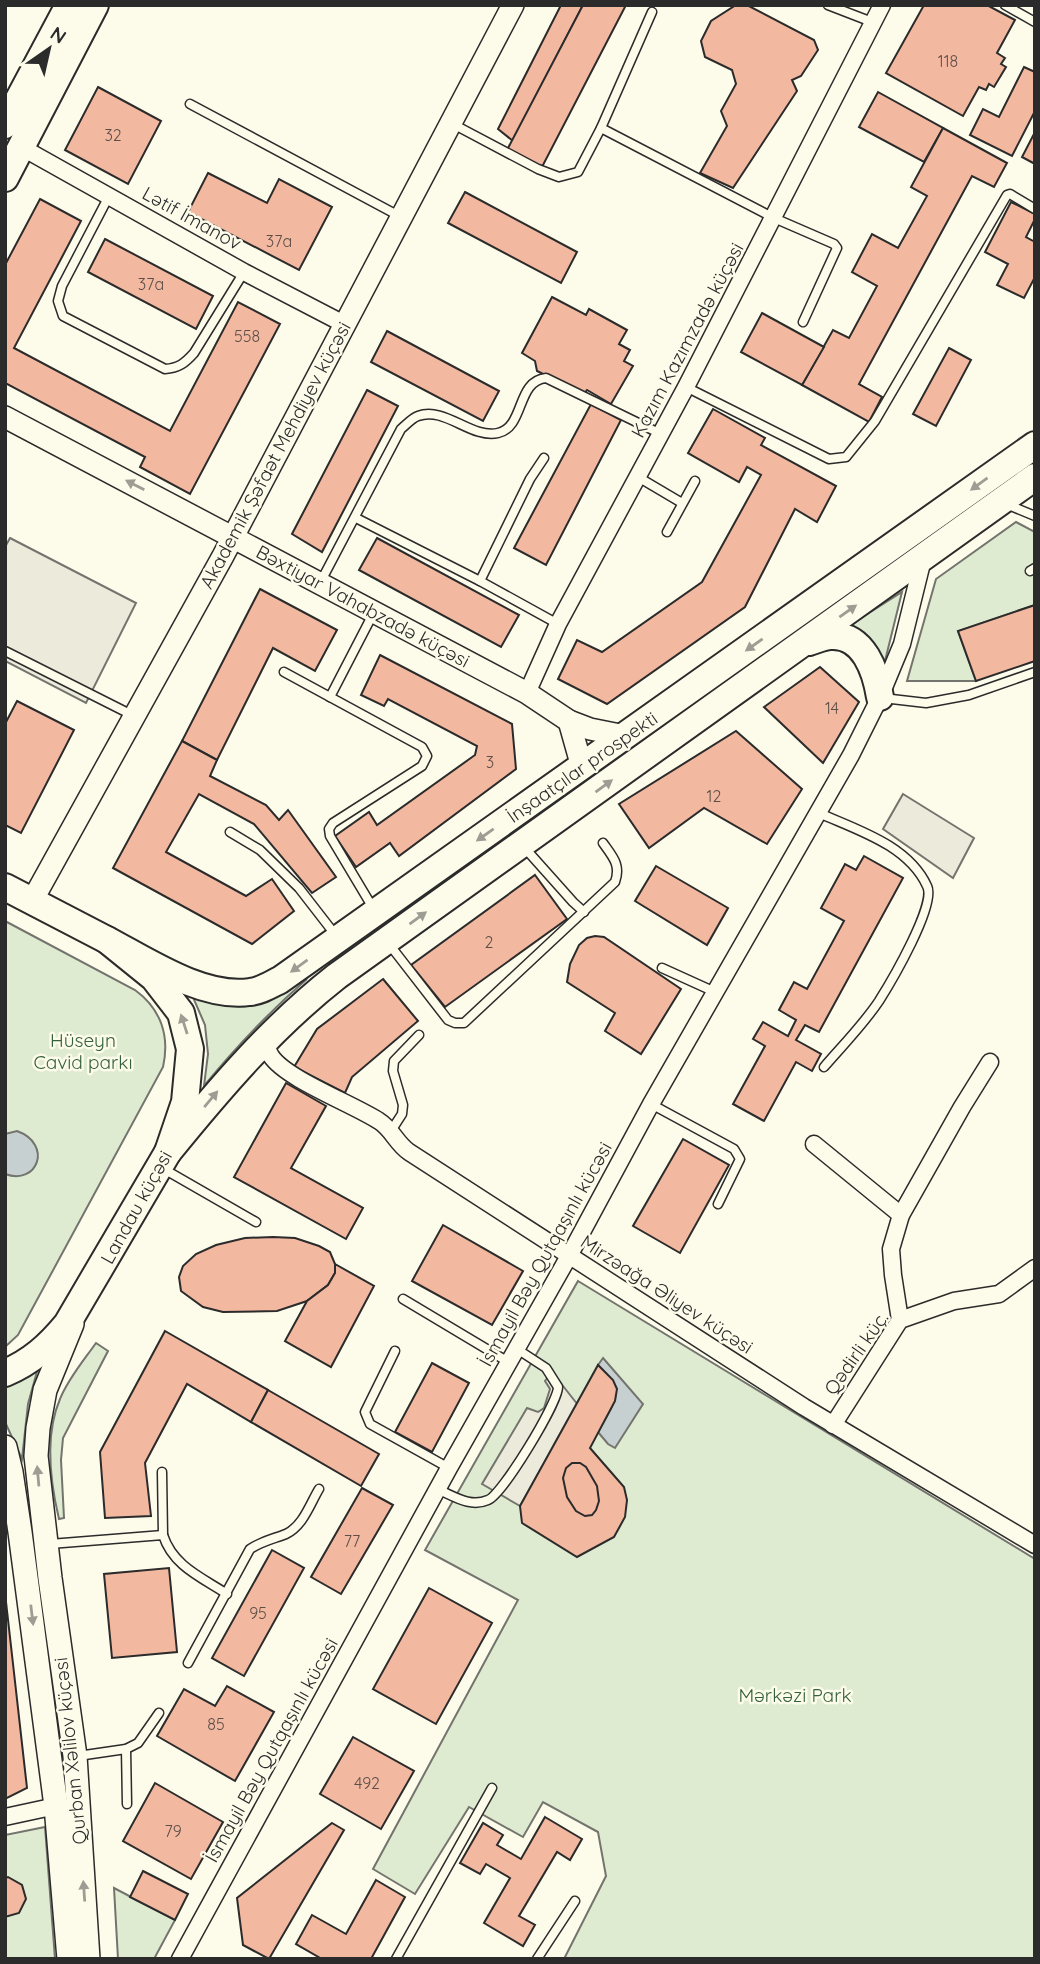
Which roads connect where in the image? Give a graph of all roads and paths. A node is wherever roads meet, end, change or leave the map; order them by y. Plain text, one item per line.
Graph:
1 (69, 5) edge
2 (95, 5) edge
3 (513, 5) edge
4 (828, 5) edge
5 (882, 5) edge
6 (1005, 5) edge
7 (652, 12) dead end
8 (872, 22) junction
9 (1035, 22) edge
10 (190, 104) dead end
11 (451, 123) junction
12 (5, 124) edge
13 (601, 128) junction
14 (21, 147) junction
15 (5, 178) edge
16 (109, 196) junction
17 (1035, 209) edge
18 (401, 217) junction
19 (774, 218) junction
20 (244, 272) junction
21 (803, 322) dead end
22 (344, 324) junction
23 (686, 387) junction
24 (5, 417) edge
25 (661, 434) junction
26 (1035, 444) edge
27 (544, 458) dead end
28 (638, 477) junction
29 (1035, 477) edge
30 (695, 481) dead end
31 (1000, 502) junction
32 (682, 503) junction
33 (1035, 516) edge
34 (356, 518) junction
35 (667, 532) dead end
36 (233, 537) junction
37 (923, 559) junction
38 (480, 581) junction
39 (320, 583) junction
40 (374, 612) junction
41 (558, 624) junction
42 (800, 644) junction
43 (5, 652) edge
44 (284, 672) dead end
45 (1035, 672) edge
46 (527, 693) junction
47 (330, 697) junction
48 (880, 697) junction
49 (134, 716) junction
50 (569, 721) junction
51 (625, 736) junction
52 (582, 767) junction
53 (819, 813) junction
54 (230, 832) dead end
55 (603, 843) dead end
56 (521, 844) junction
57 (5, 887) edge
58 (32, 901) junction
59 (375, 912) junction
60 (584, 912) junction
61 (338, 938) junction
62 (107, 940) junction
63 (386, 941) junction
64 (662, 968) dead end
65 (715, 992) junction
66 (269, 1035) junction
67 (419, 1035) dead end
68 (990, 1062) dead end
69 (824, 1068) dead end
70 (651, 1104) junction
71 (391, 1131) junction
72 (814, 1143) dead end
73 (164, 1160) junction
74 (718, 1204) dead end
75 (901, 1215) junction
76 (256, 1222) dead end
77 (569, 1256) junction
78 (1035, 1268) edge
79 (85, 1296) junction
80 (403, 1299) dead end
81 (900, 1320) junction
82 (395, 1351) dead end
83 (513, 1356) junction
84 (5, 1373) edge
85 (834, 1424) junction
86 (5, 1447) edge
87 (449, 1468) junction
88 (162, 1472) dead end
89 (319, 1489) dead end
90 (438, 1489) junction
91 (163, 1535) junction
92 (46, 1544) junction
93 (1035, 1545) edge
94 (14, 1548) edge
95 (227, 1594) junction
96 (188, 1662) dead end
97 (159, 1713) dead end
98 (126, 1749) junction
99 (75, 1756) junction
100 (492, 1788) dead end
101 (127, 1804) dead end
102 (56, 1806) junction
103 (5, 1817) edge
104 (575, 1901) dead end
105 (69, 1959) edge
106 (88, 1959) edge
107 (180, 1959) edge
108 (396, 1959) edge
109 (537, 1959) edge

1 - 12 main road
2 - 14 main road
3 - 11 street, Akademik Şəfaət Mehdiyev küçəsi
4 - 8 lane
5 - 8 street, Kazım Kazımzadə küçəsi
6 - 9 lane
7 - 13 lane
8 - 19 street, Kazım Kazımzadə küçəsi
10 - 18 lane
11 - 13 lane
11 - 18 street, Akademik Şəfaət Mehdiyev küçəsi
13 - 19 lane
14 - 15 main road
14 - 16 street, Lətif İmanov
16 - 20 street, Lətif İmanov
16 - 20 lane
17 - 23 lane
18 - 22 street, Akademik Şəfaət Mehdiyev küçəsi
19 - 21 lane
19 - 23 street, Kazım Kazımzadə küçəsi
20 - 22 street, Lətif İmanov
22 - 36 street, Akademik Şəfaət Mehdiyev küçəsi
23 - 25 street, Kazım Kazımzadə küçəsi
36 -> 24 street, Bəxtiyar Vahabzadə küçəsi
25 - 28 street, Kazım Kazımzadə küçəsi
25 - 34 lane
26 -> 51 main road, İnşaatçılar prospekti
27 - 38 lane
28 - 32 lane
28 - 41 street, Kazım Kazımzadə küçəsi
29 - 31 main road, İnşaatçılar prospekti
30 - 32 lane
31 - 33 lane
31 - 37 main road, İnşaatçılar prospekti
32 - 35 lane
34 - 38 lane
34 - 39 lane
36 - 39 street, Bəxtiyar Vahabzadə küçəsi
36 - 49 street, Akademik Şəfaət Mehdiyev küçəsi
42 -> 37 main road, İnşaatçılar prospekti
37 - 48 street, İsmayil Bəy Qutqaşınlı kücəsi
38 - 41 lane
39 - 40 street, Bəxtiyar Vahabzadə küçəsi
40 - 46 street, Bəxtiyar Vahabzadə küçəsi
40 - 47 lane
41 - 46 street, Kazım Kazımzadə küçəsi
42 - 48 main road
56 -> 42 main road, İnşaatçılar prospekti
43 - 49 lane
44 - 47 lane
45 - 48 lane
46 - 50 street, Bəxtiyar Vahabzadə küçəsi
47 - 59 lane
48 - 53 street, İsmayil Bəy Qutqaşınlı kücəsi
49 - 58 street, Akademik Şəfaət Mehdiyev küçəsi
50 - 51 street, Bəxtiyar Vahabzadə küçəsi
50 - 52 street
51 - 52 main road, İnşaatçılar prospekti
52 -> 59 main road, İnşaatçılar prospekti
53 - 65 street, İsmayil Bəy Qutqaşınlı kücəsi
53 - 69 lane
54 - 61 lane
55 - 60 lane
56 - 60 lane
63 -> 56 main road, İnşaatçılar prospekti
57 - 58 main road, Landau küçəsi
58 - 62 main road, Landau küçəsi
59 - 61 main road, İnşaatçılar prospekti
60 - 63 lane
61 -> 62 main road, İnşaatçılar prospekti
73 -> 62 main road, Landau küçəsi
63 - 66 main road, İnşaatçılar prospekti
64 - 65 lane
65 - 70 street, İsmayil Bəy Qutqaşınlı kücəsi
66 - 71 street, Mirzəağa Əliyev küçəsi
73 -> 66 main road, İnşaatçılar prospekti
67 - 71 lane
68 - 75 street
70 - 74 lane
70 - 77 street, İsmayil Bəy Qutqaşınlı kücəsi
71 - 77 street, Mirzəağa Əliyev küçəsi
72 - 75 street
73 - 76 lane
73 - 79 main road, Landau küçəsi
75 - 81 street
77 - 83 street, İsmayil Bəy Qutqaşınlı kücəsi
77 - 85 street, Mirzəağa Əliyev küçəsi
78 - 81 street, Qədirli küç.
79 - 84 main road, Landau küçəsi
92 -> 79 main road, Qurban Xəlilov küçəsi
80 - 83 lane
81 - 85 street, Qədirli küç.
82 - 87 lane
83 - 87 street, İsmayil Bəy Qutqaşınlı kücəsi
83 - 90 lane
85 - 93 street, Mirzəağa Əliyev küçəsi
86 - 94 main road, Qurban Xəlilov küçəsi
87 - 90 street, İsmayil Bəy Qutqaşınlı kücəsi
88 - 91 lane
89 - 95 lane
90 - 107 street, İsmayil Bəy Qutqaşınlı kücəsi
91 - 92 lane
91 - 95 lane
92 - 94 lane
92 - 99 main road, Qurban Xəlilov küçəsi
94 -> 102 main road, Qurban Xəlilov küçəsi
95 - 96 lane
97 - 98 lane
98 - 99 lane
98 - 101 lane
106 -> 99 main road, Qurban Xəlilov küçəsi
100 - 108 lane
102 - 103 street
102 - 105 main road, Qurban Xəlilov küçəsi
104 - 109 lane

